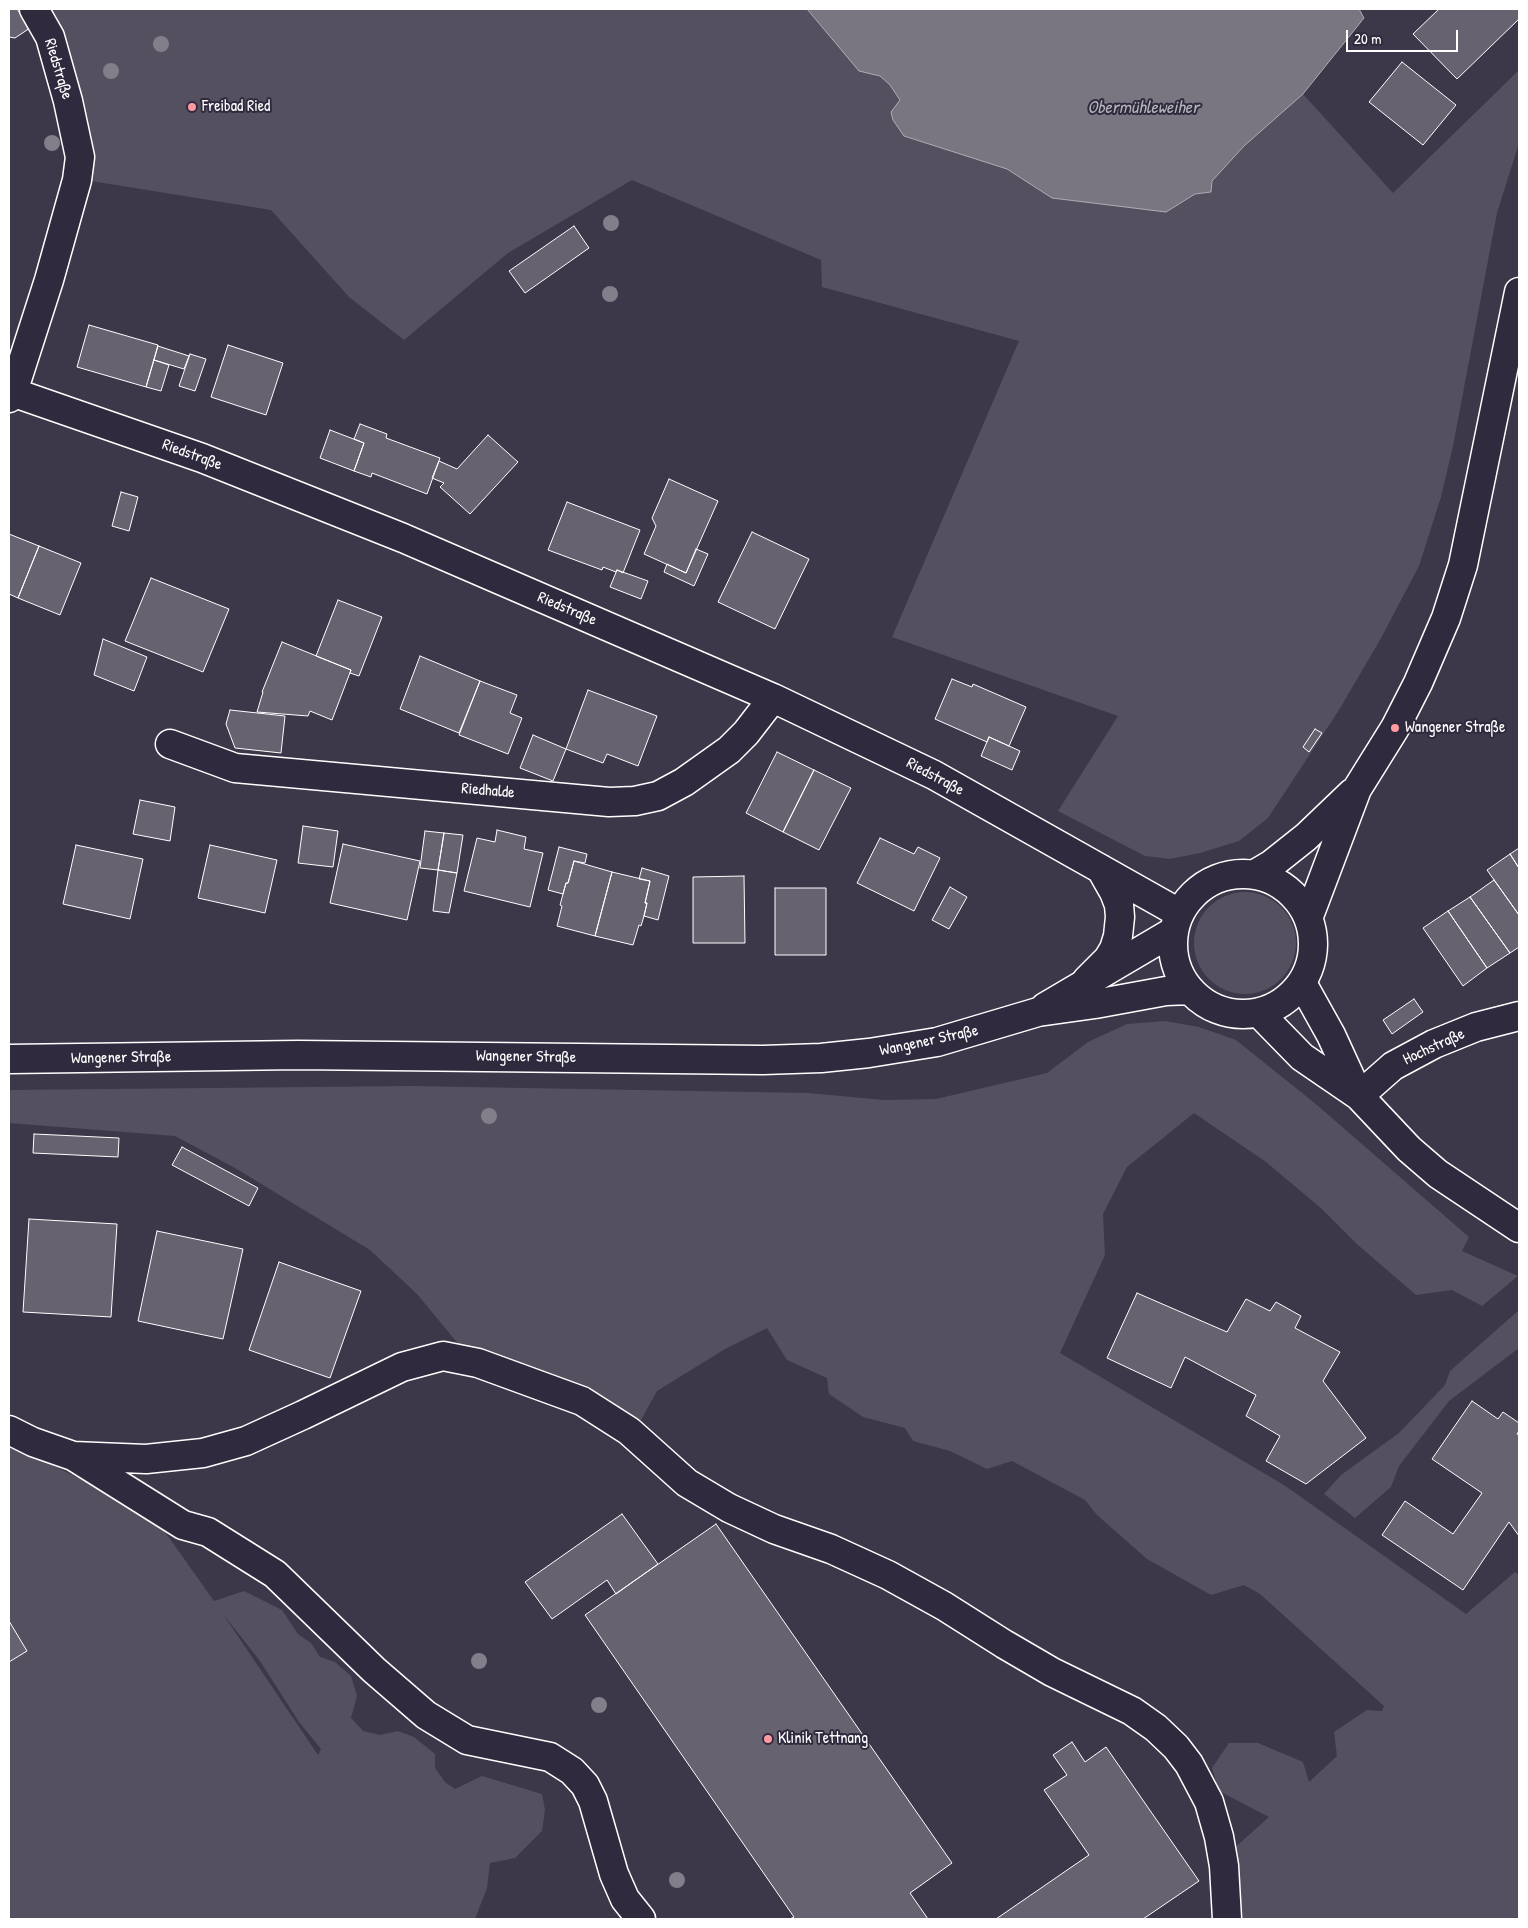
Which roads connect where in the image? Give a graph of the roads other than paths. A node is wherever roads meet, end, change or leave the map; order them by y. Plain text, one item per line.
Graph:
1 (34, 9) edge
2 (1519, 292) edge
3 (10, 394) edge
4 (773, 698) junction
5 (170, 744) dead end
6 (1356, 789) junction
7 (1100, 869) junction
8 (1255, 874) junction
9 (1309, 916) junction
10 (1176, 922) junction
11 (1084, 983) junction
12 (1302, 983) junction
13 (1190, 990) junction
14 (1038, 1012) junction
15 (1259, 1013) junction
16 (1519, 1016) edge
17 (9, 1059) edge
18 (1359, 1096) junction
19 (1519, 1228) edge
20 (9, 1430) edge
21 (73, 1456) junction
22 (641, 1919) edge
23 (1227, 1919) edge

1 - 3 street, Riedstraße
2 - 6 street
3 - 4 street, Riedstraße
4 - 5 street, Riedhalde
4 - 7 street, Riedstraße
6 - 8 street
6 - 9 street
7 - 10 street, Riedstraße
7 - 11 street, Riedstraße
8 - 9 street
8 - 10 street
9 - 12 street
10 - 11 street, Wangener Straße
10 - 13 street
11 - 14 street, Wangener Straße
12 - 15 street
12 - 18 street
13 - 14 street, Wangener Straße
13 - 15 street
14 - 17 street, Wangener Straße
15 - 18 street
16 - 18 street, Hochstraße
18 - 19 street
20 - 21 street
21 - 22 street
21 - 23 street

